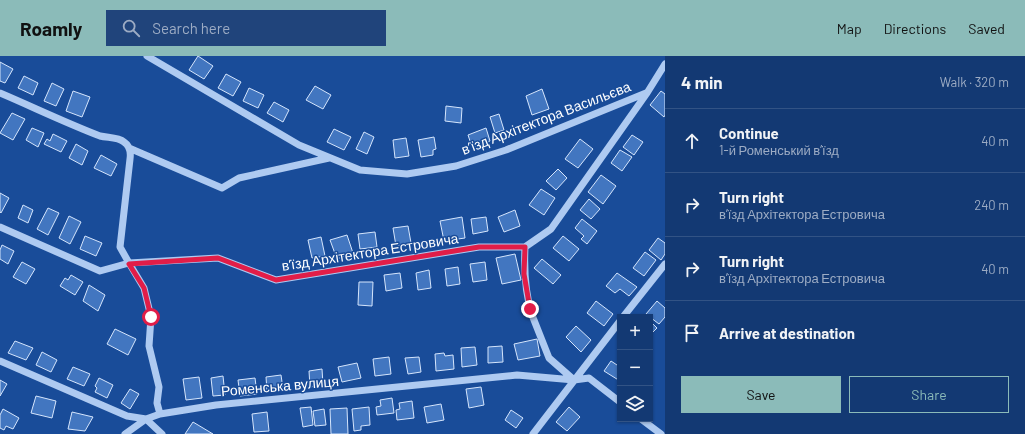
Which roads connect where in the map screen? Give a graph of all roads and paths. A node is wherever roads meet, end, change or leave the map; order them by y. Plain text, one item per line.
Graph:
1 (147, 56) edge
2 (665, 64) edge
3 (0, 93) edge
4 (647, 93) junction
5 (129, 148) junction
6 (329, 158) junction
7 (0, 227) edge
8 (525, 247) junction
9 (129, 264) junction
10 (665, 264) edge
11 (625, 314) edge
12 (617, 325) edge
13 (0, 361) edge
14 (574, 380) junction
15 (617, 400) edge
16 (160, 414) junction
17 (146, 419) junction
18 (645, 422) edge
19 (125, 434) edge
20 (162, 434) edge
21 (533, 434) edge
22 (661, 434) edge

1 - 6 street, в’їзд Архітектора Васильєва
2 - 4 street
3 - 5 street
4 - 6 street, в’їзд Архітектора Васильєва
4 - 8 street
5 - 6 street
5 - 9 street
7 - 9 street, в’їзд Архітектора Естровича
8 - 9 street, в’їзд Архітектора Естровича
8 - 14 street
9 - 16 street
10 - 11 street
12 - 14 street
13 - 17 street, Роменська вулиця
14 - 15 street, Роменська вулиця
14 - 16 street, Роменська вулиця
14 - 21 street
16 - 17 street, Роменська вулиця
17 - 19 street
17 - 20 street
18 - 22 street

